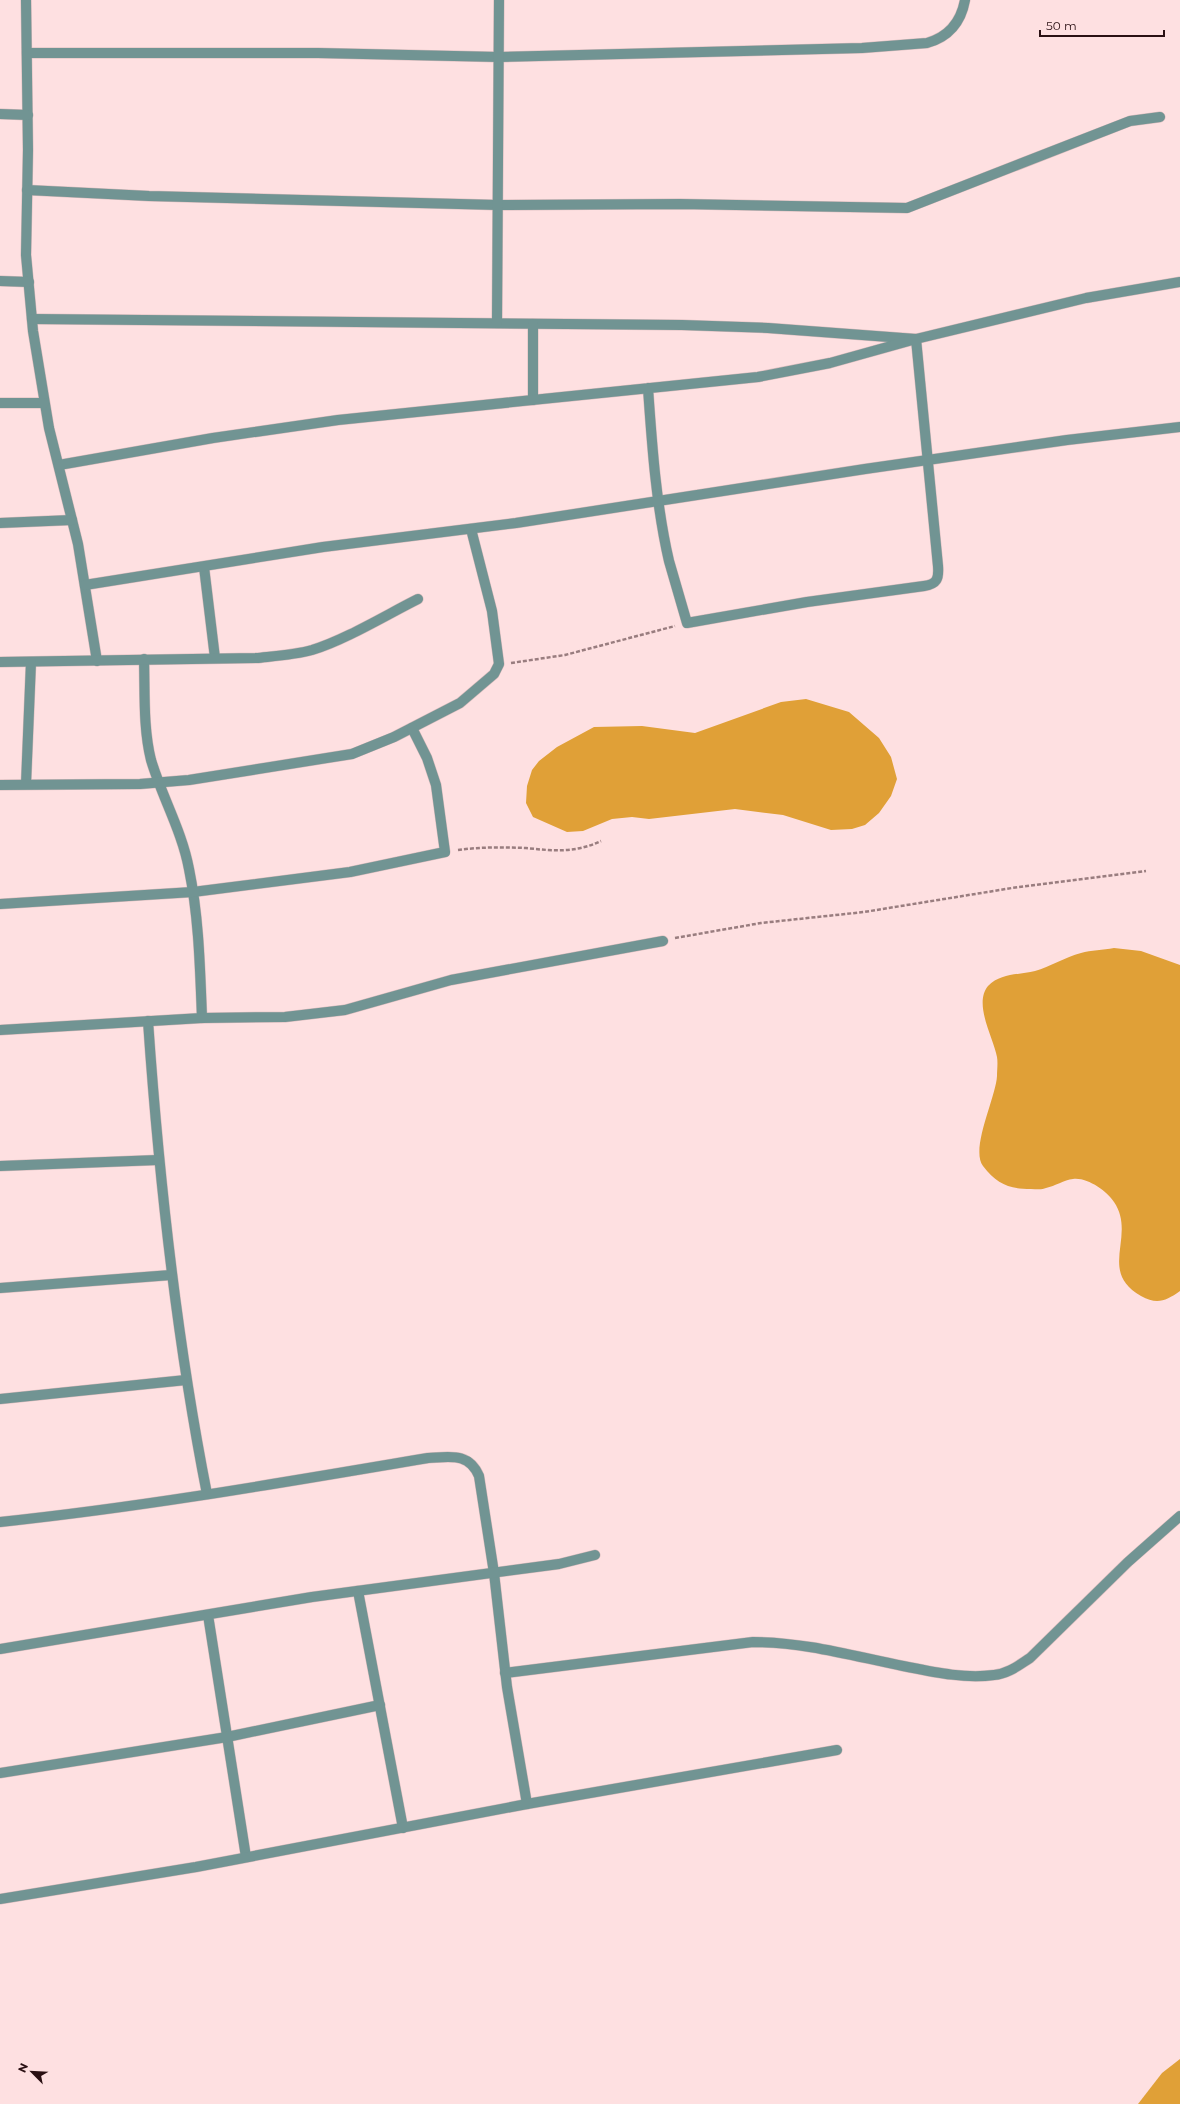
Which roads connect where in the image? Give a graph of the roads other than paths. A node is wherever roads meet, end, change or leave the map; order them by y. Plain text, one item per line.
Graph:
1 (26, 0) edge
2 (499, 0) edge
3 (965, 0) edge
4 (27, 53) junction
5 (499, 57) junction
6 (0, 114) edge
7 (28, 115) junction
8 (1160, 117) dead end
9 (27, 190) junction
10 (498, 205) junction
11 (0, 281) edge
12 (28, 282) junction
13 (1180, 282) edge
14 (32, 319) junction
15 (497, 323) junction
16 (533, 324) junction
17 (916, 339) junction
18 (648, 388) junction
19 (533, 400) junction
20 (0, 403) edge
21 (44, 403) junction
22 (1180, 427) edge
23 (928, 460) junction
24 (59, 465) junction
25 (659, 500) junction
26 (72, 520) junction
27 (0, 523) edge
28 (471, 529) junction
29 (204, 567) junction
30 (85, 585) junction
31 (418, 599) dead end
32 (215, 658) junction
33 (144, 660) junction
34 (97, 661) junction
35 (0, 662) edge
36 (31, 662) junction
37 (412, 728) junction
38 (158, 782) junction
39 (26, 784) junction
40 (0, 785) edge
41 (193, 892) junction
42 (0, 904) edge
43 (663, 941) road end
44 (202, 1018) junction
45 (148, 1021) junction
46 (0, 1030) edge
47 (158, 1160) junction
48 (0, 1166) edge
49 (171, 1275) junction
50 (0, 1288) edge
51 (186, 1380) junction
52 (0, 1399) edge
53 (207, 1494) junction
54 (1180, 1516) edge
55 (0, 1522) edge
56 (595, 1555) dead end
57 (494, 1573) junction
58 (358, 1591) junction
59 (208, 1614) junction
60 (0, 1649) edge
61 (505, 1673) junction
62 (380, 1705) junction
63 (227, 1737) junction
64 (837, 1750) dead end
65 (0, 1773) edge
66 (527, 1804) junction
67 (403, 1828) junction
68 (246, 1857) junction
69 (0, 1899) edge

1 - 4 street
2 - 5 street
3 - 5 street
4 - 5 street
4 - 7 street
5 - 10 street
6 - 7 street
7 - 9 street
8 - 10 street
9 - 10 street
9 - 12 street
10 - 15 street
11 - 12 street
12 - 14 street
13 - 17 street
14 - 15 street
14 - 21 street
15 - 16 street
16 - 17 street
16 - 19 street
17 - 18 street
17 - 23 street
18 - 19 street
18 - 25 street
19 - 24 street
20 - 21 street
21 - 24 street
22 - 23 street
23 - 25 street
23 - 25 street
24 - 26 street
25 - 28 street
26 - 27 street
26 - 30 street
28 - 29 street
28 - 37 street
29 - 30 street
29 - 32 street
30 - 34 street
31 - 32 street
32 - 33 street
33 - 34 street
33 - 38 street
34 - 36 street
35 - 36 street
36 - 39 street
37 - 38 street
37 - 41 street
38 - 39 street
38 - 41 street
39 - 40 street
41 - 42 street
41 - 44 street
43 - 44 street
44 - 45 street
45 - 46 street
45 - 47 street
47 - 48 street
47 - 49 street
49 - 50 street
49 - 51 street
51 - 52 street
51 - 53 street
53 - 55 street
53 - 57 street
54 - 61 street
56 - 57 street
57 - 58 street
57 - 61 street
58 - 59 street
58 - 62 street
59 - 60 street
59 - 63 street
61 - 66 street
62 - 63 street
62 - 67 street
63 - 65 street
63 - 68 street
64 - 66 street
66 - 67 street
67 - 68 street
68 - 69 street

